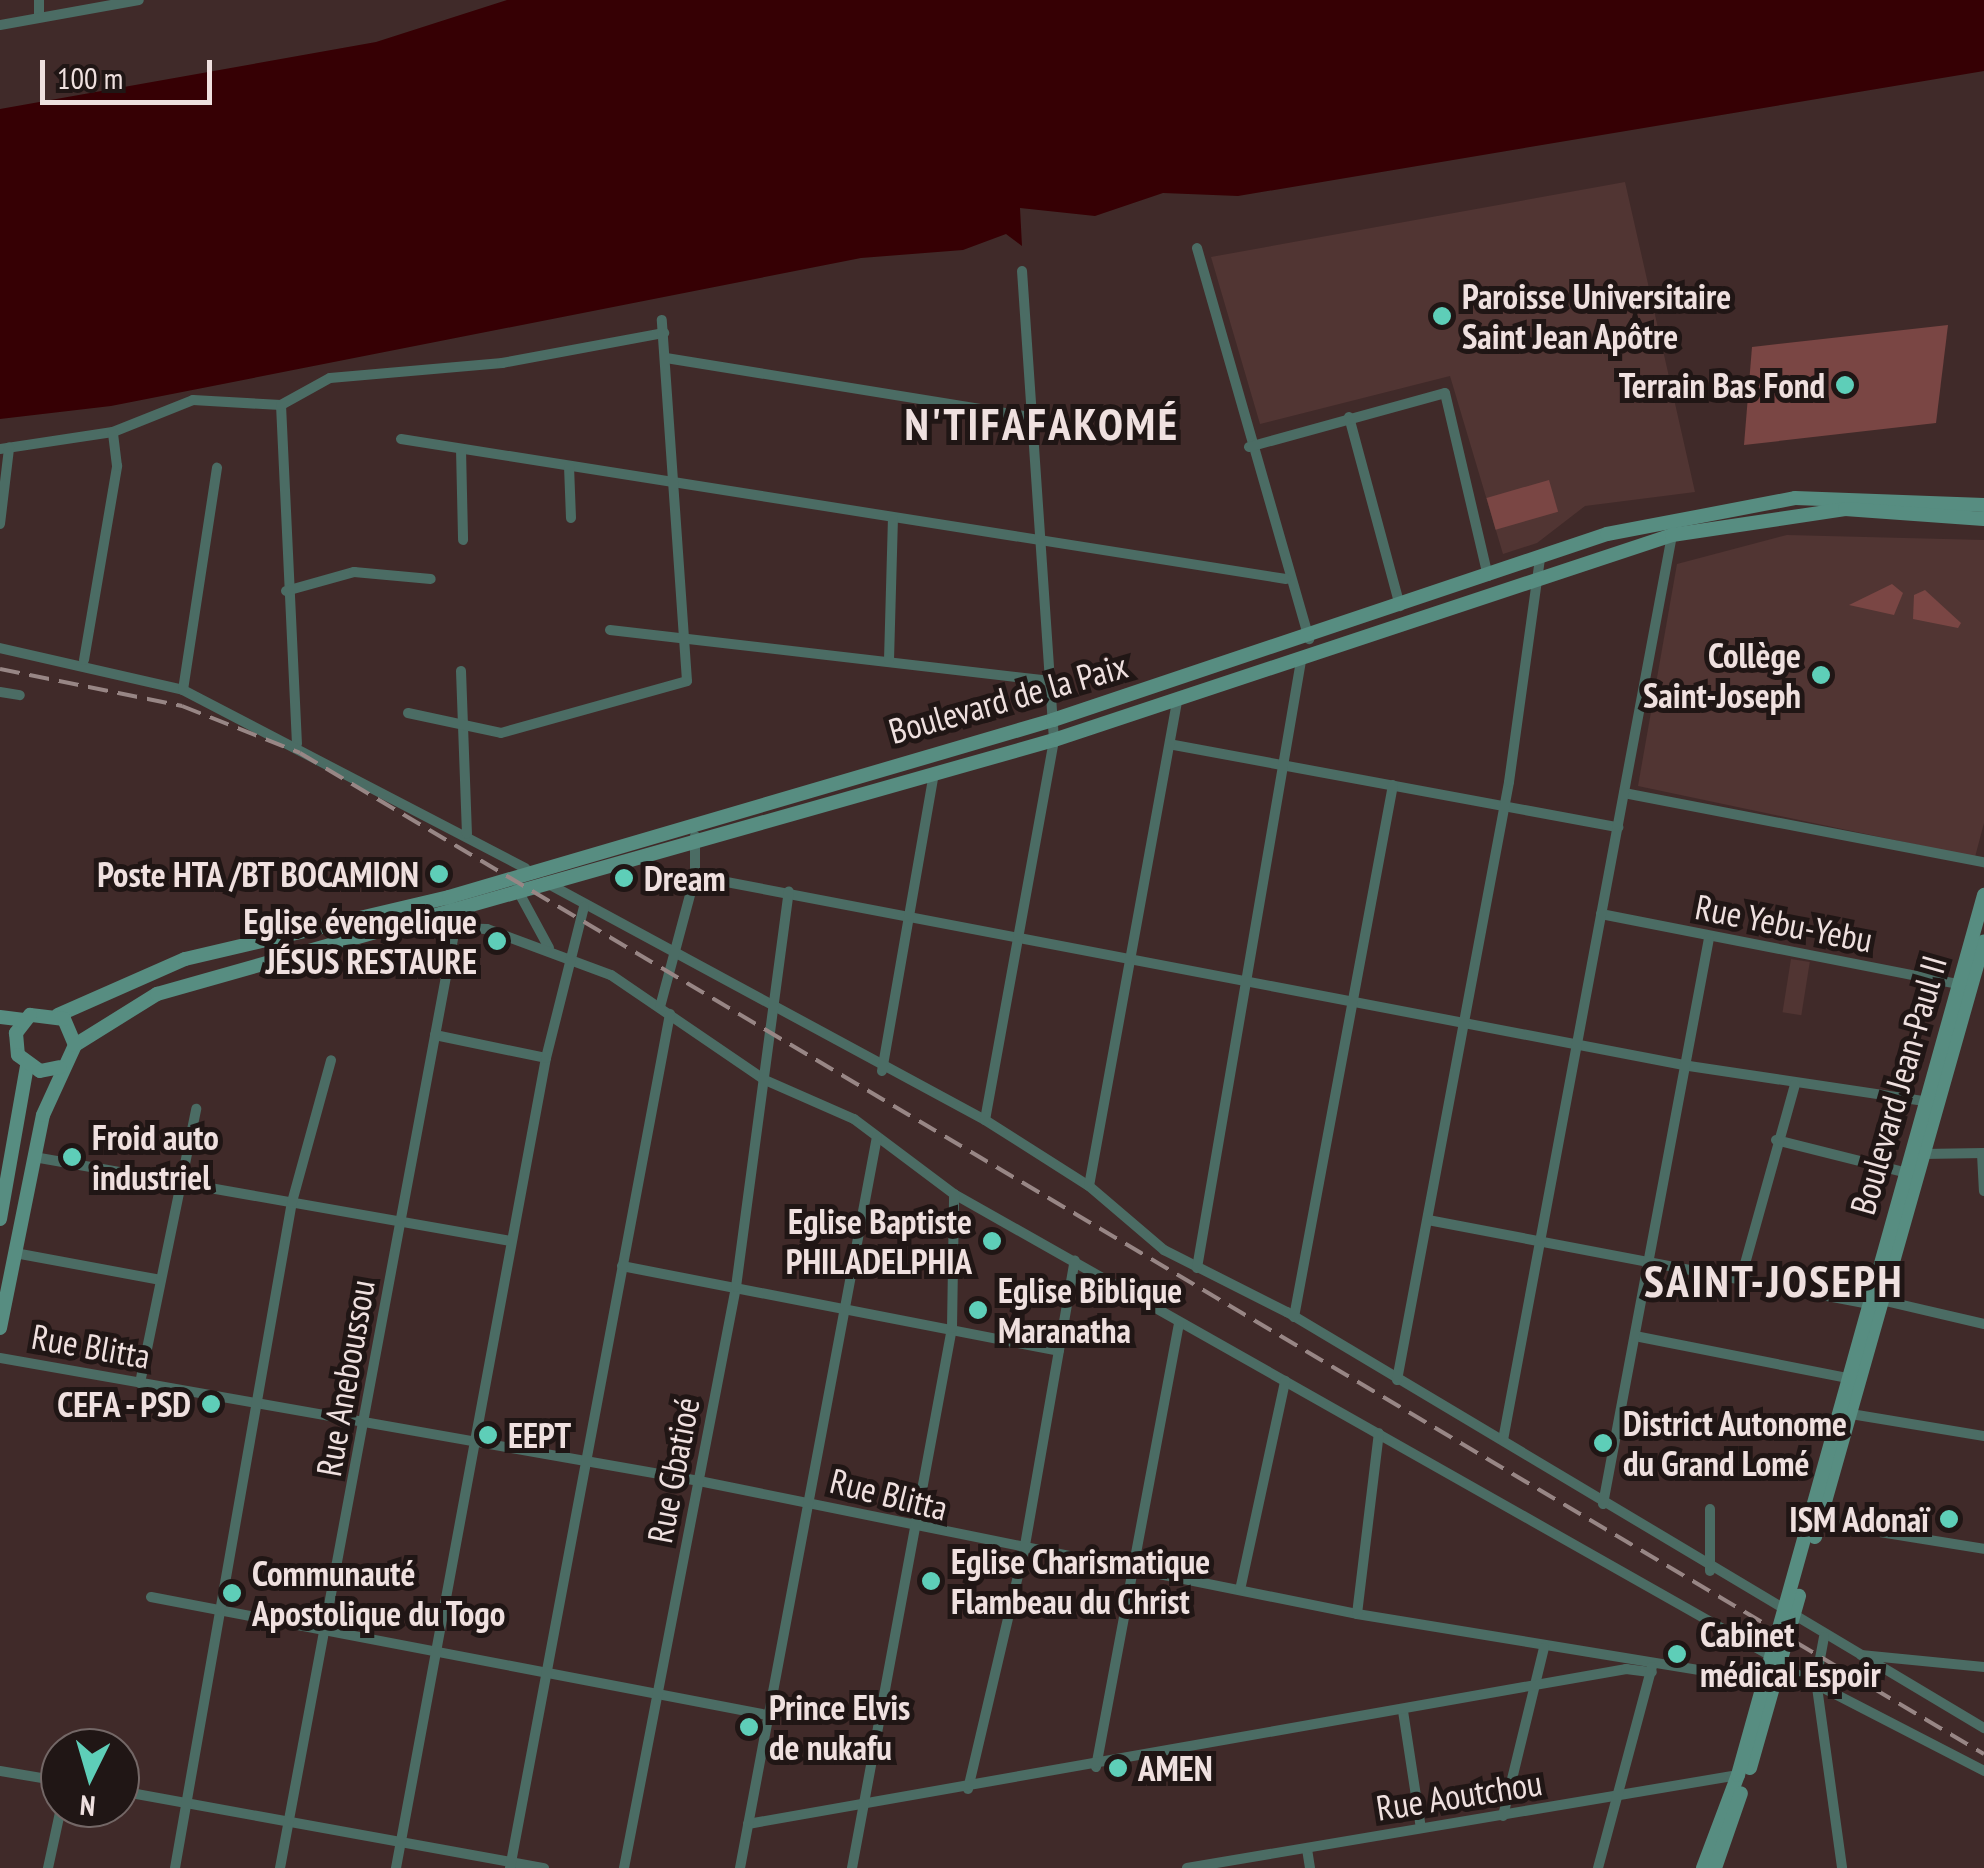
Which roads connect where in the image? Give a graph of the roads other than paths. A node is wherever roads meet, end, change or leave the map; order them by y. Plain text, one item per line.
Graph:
1 (39, 0) edge
2 (139, 0) edge
3 (39, 17) junction
4 (0, 25) edge
5 (1197, 248) dead end
6 (1022, 271) dead end
7 (662, 320) dead end
8 (664, 333) junction
9 (666, 358) junction
10 (281, 405) junction
11 (1032, 417) junction
12 (1349, 418) junction
13 (113, 432) junction
14 (402, 440) dead end
15 (1249, 446) junction
16 (5, 449) edge
17 (462, 449) junction
18 (569, 466) junction
19 (216, 468) dead end
20 (676, 485) junction
21 (1984, 505) edge
22 (571, 518) dead end
23 (1984, 519) edge
24 (893, 520) junction
25 (0, 524) edge
26 (1672, 535) junction
27 (462, 540) dead end
28 (1044, 542) junction
29 (1543, 565) junction
30 (1488, 576) junction
31 (431, 579) dead end
32 (1286, 580) junction
33 (286, 592) junction
34 (1400, 607) junction
35 (610, 630) dead end
36 (685, 632) junction
37 (1309, 638) junction
38 (0, 648) edge
39 (84, 660) junction
40 (889, 660) junction
41 (1301, 661) junction
42 (462, 672) dead end
43 (1052, 681) junction
44 (183, 690) junction
45 (0, 692) edge
46 (20, 695) dead end
47 (1177, 702) junction
48 (408, 713) dead end
49 (1054, 720) junction
50 (460, 731) junction
51 (1054, 740) junction
52 (297, 744) junction
53 (1174, 745) junction
54 (1285, 765) junction
55 (934, 773) junction
56 (1394, 785) junction
57 (1624, 794) junction
58 (1505, 806) junction
59 (691, 821) junction
60 (1618, 828) junction
61 (467, 834) junction
62 (696, 840) junction
63 (1984, 862) edge
64 (524, 868) junction
65 (695, 876) junction
66 (530, 885) junction
67 (790, 892) junction
68 (1984, 895) edge
69 (584, 907) junction
70 (452, 913) junction
71 (1602, 914) junction
72 (911, 917) junction
73 (286, 932) junction
74 (1018, 938) junction
75 (1709, 938) junction
76 (1984, 942) edge
77 (672, 944) junction
78 (549, 948) junction
79 (567, 954) junction
80 (293, 957) junction
81 (1132, 960) junction
82 (1248, 982) junction
83 (1957, 984) junction
84 (770, 1002) junction
85 (1353, 1002) junction
86 (665, 1010) junction
87 (58, 1015) junction
88 (0, 1017) edge
89 (24, 1020) junction
90 (1464, 1023) junction
91 (436, 1034) junction
92 (0, 1043) edge
93 (74, 1045) junction
94 (1577, 1045) junction
95 (16, 1049) junction
96 (546, 1058) junction
97 (331, 1060) dead end
98 (27, 1066) junction
99 (1689, 1066) junction
100 (60, 1067) junction
101 (882, 1071) junction
102 (765, 1080) junction
103 (1795, 1084) junction
104 (1924, 1101) junction
105 (196, 1109) dead end
106 (985, 1120) junction
107 (877, 1137) junction
108 (1776, 1140) junction
109 (1924, 1154) junction
110 (1983, 1154) edge
111 (34, 1156) junction
112 (1903, 1172) junction
113 (180, 1183) junction
114 (1090, 1186) junction
115 (1984, 1191) edge
116 (954, 1194) junction
117 (292, 1202) junction
118 (0, 1220) edge
119 (401, 1220) junction
120 (1428, 1220) junction
121 (511, 1240) junction
122 (1536, 1240) junction
123 (15, 1253) junction
124 (1075, 1260) junction
125 (1655, 1261) junction
126 (622, 1266) junction
127 (1196, 1268) junction
128 (1740, 1278) junction
129 (160, 1280) junction
130 (736, 1287) junction
131 (1874, 1302) junction
132 (844, 1307) junction
133 (1294, 1317) junction
134 (1179, 1324) junction
135 (1984, 1324) edge
136 (0, 1328) edge
137 (952, 1328) junction
138 (1640, 1337) junction
139 (1059, 1351) junction
140 (0, 1358) edge
141 (1848, 1378) junction
142 (1398, 1380) junction
143 (1285, 1381) junction
144 (140, 1383) junction
145 (254, 1403) junction
146 (1851, 1414) junction
147 (365, 1424) junction
148 (1379, 1433) junction
149 (1984, 1436) edge
150 (1503, 1440) junction
151 (470, 1446) junction
152 (588, 1461) junction
153 (699, 1481) junction
154 (809, 1502) junction
155 (1603, 1504) junction
156 (1710, 1509) dead end
157 (1818, 1522) junction
158 (915, 1532) junction
159 (1984, 1549) edge
160 (1024, 1551) junction
161 (1132, 1571) junction
162 (1710, 1572) junction
163 (1240, 1590) junction
164 (151, 1597) dead end
165 (217, 1608) junction
166 (1789, 1612) junction
167 (1357, 1614) junction
168 (325, 1627) junction
169 (1824, 1637) junction
170 (1544, 1648) junction
171 (433, 1651) junction
172 (1856, 1655) junction
173 (1774, 1661) junction
174 (1984, 1666) edge
175 (1653, 1669) junction
176 (547, 1670) junction
177 (1816, 1680) junction
178 (1764, 1681) junction
179 (1533, 1690) junction
180 (660, 1694) junction
181 (1403, 1711) junction
182 (767, 1714) junction
183 (1984, 1728) edge
184 (1096, 1767) junction
185 (0, 1770) edge
186 (1984, 1771) edge
187 (1738, 1774) junction
188 (40, 1777) edge
189 (968, 1790) junction
190 (140, 1794) edge
191 (1618, 1796) junction
192 (188, 1802) junction
193 (863, 1809) junction
194 (1503, 1816) junction
195 (288, 1821) junction
196 (748, 1824) junction
197 (56, 1828) edge
198 (1421, 1828) junction
199 (400, 1843) junction
200 (1306, 1848) junction
201 (511, 1865) edge
202 (1209, 1866) edge
203 (48, 1868) edge
204 (175, 1868) edge
205 (280, 1868) edge
206 (396, 1868) edge
207 (544, 1868) edge
208 (624, 1868) edge
209 (740, 1868) edge
210 (852, 1868) edge
211 (1188, 1868) edge
212 (1310, 1868) edge
213 (1598, 1868) edge
214 (1703, 1868) edge
215 (1716, 1868) edge
216 (1842, 1868) edge

1 - 3 street
2 - 3 street
3 - 4 street
5 - 15 street
6 - 11 street
7 - 8 street
8 - 9 street
8 - 10 street
9 - 11 street
9 - 20 street
10 - 13 street
10 - 33 street
11 - 28 street
12 - 15 street
12 - 30 street
12 - 34 street
13 - 16 street
13 - 39 street
14 - 17 street
15 - 32 street
16 - 25 street
17 - 18 street
17 - 27 street
18 - 20 street
18 - 22 street
19 - 44 street
20 - 24 street
20 - 36 street
21 - 29 main road, Boulevard de la Paix
23 - 26 main road, Boulevard de la Paix
24 - 28 street
24 - 40 street
26 - 29 main road, Boulevard de la Paix
26 - 57 street
28 - 32 street
28 - 43 street
29 - 30 main road, Boulevard de la Paix
29 - 41 main road, Boulevard de la Paix
29 - 58 street
30 - 34 main road, Boulevard de la Paix
31 - 33 street
32 - 37 street
33 - 52 street
34 - 37 main road, Boulevard de la Paix
35 - 36 street
36 - 40 street
36 - 50 street
37 - 49 main road, Boulevard de la Paix
38 - 39 street
39 - 44 street
40 - 43 street
41 - 47 main road, Boulevard de la Paix
41 - 54 street
42 - 50 street
43 - 49 street
44 - 52 street
45 - 46 street
47 - 51 main road, Boulevard de la Paix
47 - 53 street
48 - 50 street
49 - 51 street
49 - 59 main road, Boulevard de la Paix
50 - 61 street
51 - 55 main road, Boulevard de la Paix
51 - 74 street
52 - 61 street
53 - 54 street
53 - 81 street
54 - 56 street
54 - 82 street
55 - 62 main road, Boulevard de la Paix
55 - 72 street
56 - 58 street
56 - 85 street
57 - 60 street
57 - 63 street
58 - 60 street
58 - 90 street
59 - 62 street
59 - 64 main road, Boulevard de la Paix
60 - 71 street
61 - 64 street
62 - 65 street
62 - 66 main road, Boulevard de la Paix
64 - 70 main road, Boulevard de la Paix
65 - 67 street
65 - 77 street
66 - 69 street
66 - 70 main road, Boulevard de la Paix
66 - 78 street
67 - 72 street
67 - 84 street, Rue Gbatioé
68 - 83 main road, Boulevard Jean-Paul II
69 - 77 street
69 - 79 street
70 - 73 main road, Boulevard de la Paix
70 - 78 street
70 - 80 main road, Boulevard de la Paix
70 - 91 street, Rue Aneboussou
71 - 75 street, Rue Yebu-Yebu
71 - 94 street
72 - 74 street
72 - 101 street
73 - 80 main road
73 - 87 main road, Boulevard de la Paix
74 - 81 street
74 - 106 street
75 - 83 street, Rue Yebu-Yebu
75 - 99 street
76 - 109 main road, Boulevard Jean-Paul II
77 - 84 street
77 - 86 street
78 - 79 street
79 - 86 street
79 - 96 street
80 - 93 main road, Boulevard de la Paix
81 - 82 street
81 - 114 street
82 - 85 street
82 - 127 street
83 - 104 main road, Boulevard Jean-Paul II
84 - 101 street
84 - 102 street, Rue Gbatioé
85 - 90 street
85 - 133 street
86 - 102 street
86 - 126 street
87 - 89 main road
87 - 93 main road
88 - 89 main road
89 - 95 main road
90 - 94 street
90 - 120 street
91 - 96 street
91 - 119 street, Rue Aneboussou
92 - 95 main road
93 - 100 main road
94 - 99 street
94 - 122 street
95 - 98 main road
96 - 121 street
97 - 117 street
98 - 100 main road
98 - 118 main road
99 - 103 street
99 - 125 street
100 - 111 main road
101 - 106 street
102 - 107 street
102 - 130 street, Rue Gbatioé
103 - 104 street
103 - 108 street
104 - 112 main road, Boulevard Jean-Paul II
105 - 113 street
106 - 114 street
107 - 116 street
107 - 132 street
108 - 112 street
108 - 128 street
109 - 110 street
109 - 131 main road, Boulevard Jean-Paul II
110 - 115 street
111 - 113 street
111 - 123 main road
112 - 131 main road, Boulevard Jean-Paul II
113 - 117 street
113 - 129 street
114 - 127 street
116 - 124 street
116 - 137 street
117 - 119 street
117 - 145 street
119 - 121 street
119 - 147 street, Rue Aneboussou
120 - 122 street
120 - 142 street
121 - 151 street
122 - 125 street
122 - 150 street
123 - 129 street
123 - 136 main road
124 - 134 street
124 - 139 street
125 - 128 street
125 - 138 street
126 - 130 street
126 - 152 street
127 - 133 street
128 - 131 street
129 - 144 street
130 - 132 street
130 - 153 street, Rue Gbatioé
131 - 135 street
131 - 141 main road, Boulevard Jean-Paul II
131 - 146 main road, Boulevard Jean-Paul II
132 - 137 street
132 - 154 street
133 - 142 street
134 - 143 street
134 - 161 street
137 - 139 street
137 - 158 street
138 - 141 street
138 - 155 street
139 - 160 street
140 - 144 street, Rue Blitta
141 - 166 main road, Boulevard Jean-Paul II
142 - 150 street
143 - 148 street
143 - 163 street
144 - 145 street, Rue Blitta
145 - 147 street, Rue Blitta
145 - 165 street
146 - 149 street
146 - 157 main road, Boulevard Jean-Paul II
147 - 151 street, Rue Blitta
147 - 168 street, Rue Aneboussou
148 - 167 street
148 - 173 street
150 - 155 street
151 - 152 street, Rue Blitta
151 - 171 street
152 - 153 street, Rue Blitta
152 - 176 street
153 - 154 street, Rue Blitta
153 - 180 street, Rue Gbatioé
154 - 158 street, Rue Blitta
154 - 182 street
155 - 162 street
156 - 162 street
157 - 159 street
157 - 166 main road, Boulevard Jean-Paul II
158 - 160 street, Rue Blitta
158 - 193 street
160 - 161 street, Rue Blitta
160 - 189 street
161 - 163 street, Rue Blitta
161 - 184 street
162 - 166 street
163 - 167 street, Rue Blitta
164 - 165 street
165 - 168 street
165 - 192 street
166 - 169 street
166 - 173 main road, Boulevard Jean-Paul II
167 - 170 street, Rue Blitta
168 - 171 street
168 - 195 street, Rue Aneboussou
169 - 172 street
169 - 177 street
170 - 175 street, Rue Blitta
170 - 179 street
171 - 176 street
171 - 199 street
172 - 174 street
172 - 183 street
173 - 177 street
173 - 178 main road, Boulevard Jean-Paul II
173 - 215 main road, Boulevard Jean-Paul II
175 - 178 street, Rue Blitta
175 - 179 street
175 - 191 street
176 - 180 street
176 - 201 street
177 - 186 street
177 - 216 street
178 - 187 main road, Boulevard Jean-Paul II
179 - 181 street
179 - 194 street
180 - 182 street
180 - 208 street, Rue Gbatioé
181 - 184 street
181 - 198 street
182 - 196 street
184 - 189 street
185 - 188 street
187 - 191 street, Rue Aoutchou
187 - 214 main road, Boulevard Jean-Paul II
189 - 193 street
190 - 192 street
191 - 194 street, Rue Aoutchou
191 - 213 street
192 - 195 street
192 - 204 street
193 - 196 street
193 - 210 street
194 - 198 street, Rue Aoutchou
195 - 199 street
195 - 205 street, Rue Aneboussou
196 - 209 street
197 - 203 street
198 - 200 street, Rue Aoutchou
199 - 201 street
199 - 206 street
200 - 202 street, Rue Aoutchou
200 - 212 street
201 - 207 street
202 - 211 street, Rue Aoutchou

